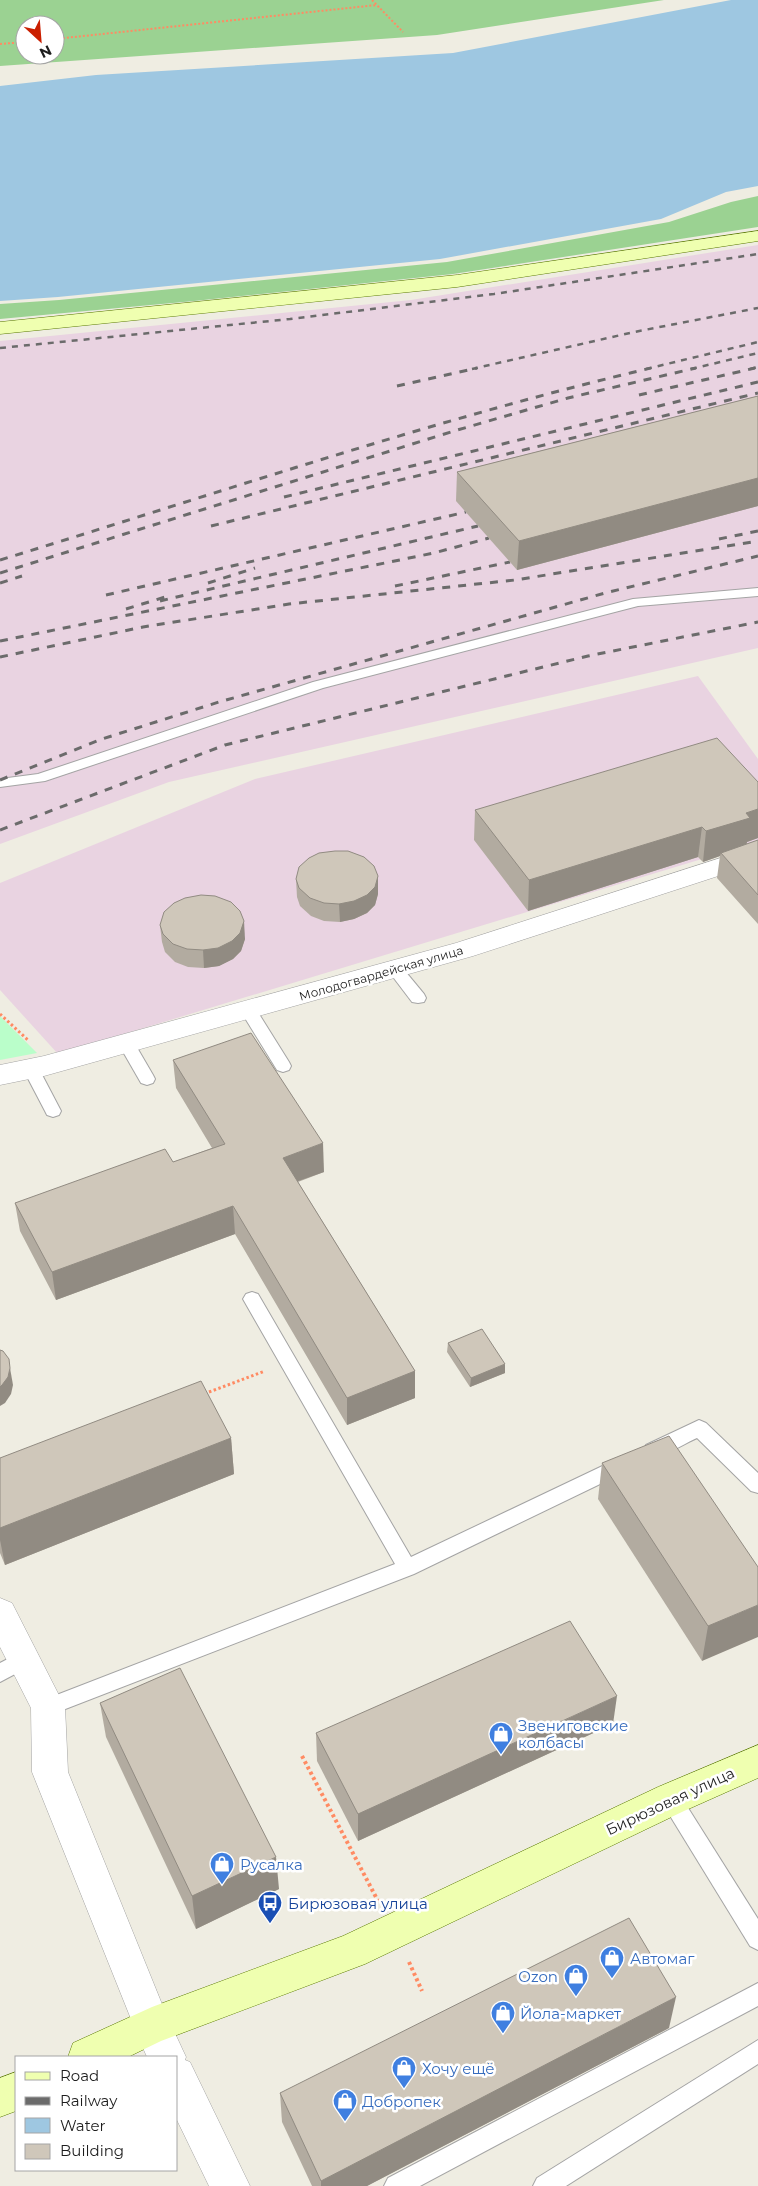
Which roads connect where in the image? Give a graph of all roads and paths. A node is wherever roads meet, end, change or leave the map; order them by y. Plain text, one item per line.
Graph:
1 (372, 0) edge
2 (377, 5) junction
3 (402, 32) dead end
4 (65, 38) edge
5 (15, 43) edge
6 (0, 44) edge
7 (758, 236) edge
8 (0, 328) edge
9 (758, 592) edge
10 (0, 782) edge
11 (758, 854) edge
12 (395, 969) junction
13 (418, 998) dead end
14 (248, 1010) junction
15 (126, 1043) junction
16 (283, 1066) dead end
17 (31, 1069) junction
18 (0, 1075) edge
19 (147, 1079) dead end
20 (53, 1111) dead end
21 (252, 1300) dead end
22 (288, 1362) junction
23 (209, 1392) edge
24 (758, 1485) edge
25 (407, 1568) junction
26 (0, 1613) edge
27 (12, 1666) edge
28 (48, 1707) junction
29 (302, 1756) dead end
30 (758, 1761) edge
31 (671, 1799) junction
32 (393, 1931) junction
33 (758, 1939) edge
34 (422, 1991) dead end
35 (758, 1994) edge
36 (160, 2042) edge
37 (758, 2051) edge
38 (92, 2056) edge
39 (178, 2080) edge
40 (15, 2091) edge
41 (0, 2098) edge
42 (230, 2186) edge
43 (396, 2186) edge
44 (545, 2186) edge

1 - 2 path
2 - 3 path
2 - 4 path
5 - 6 path
7 - 8 main road
9 - 10 lane
11 - 12 street, Молодогвардейская улица
12 - 13 lane
12 - 14 street, Молодогвардейская улица
14 - 15 street, Молодогвардейская улица
14 - 16 lane
15 - 17 street, Молодогвардейская улица
15 - 19 lane
17 - 18 street, Молодогвардейская улица
17 - 20 lane
21 - 22 lane
22 - 23 path
22 - 25 lane
24 - 25 lane
25 - 28 lane
26 - 27 street
27 - 28 street
28 - 36 street
29 - 32 path
30 - 31 main road, Бирюзовая улица
31 - 32 main road, Бирюзовая улица
31 - 33 lane
32 - 34 path
32 - 36 main road, Бирюзовая улица
35 - 43 lane
36 - 38 main road, Бирюзовая улица
37 - 44 lane
39 - 42 street
40 - 41 main road

